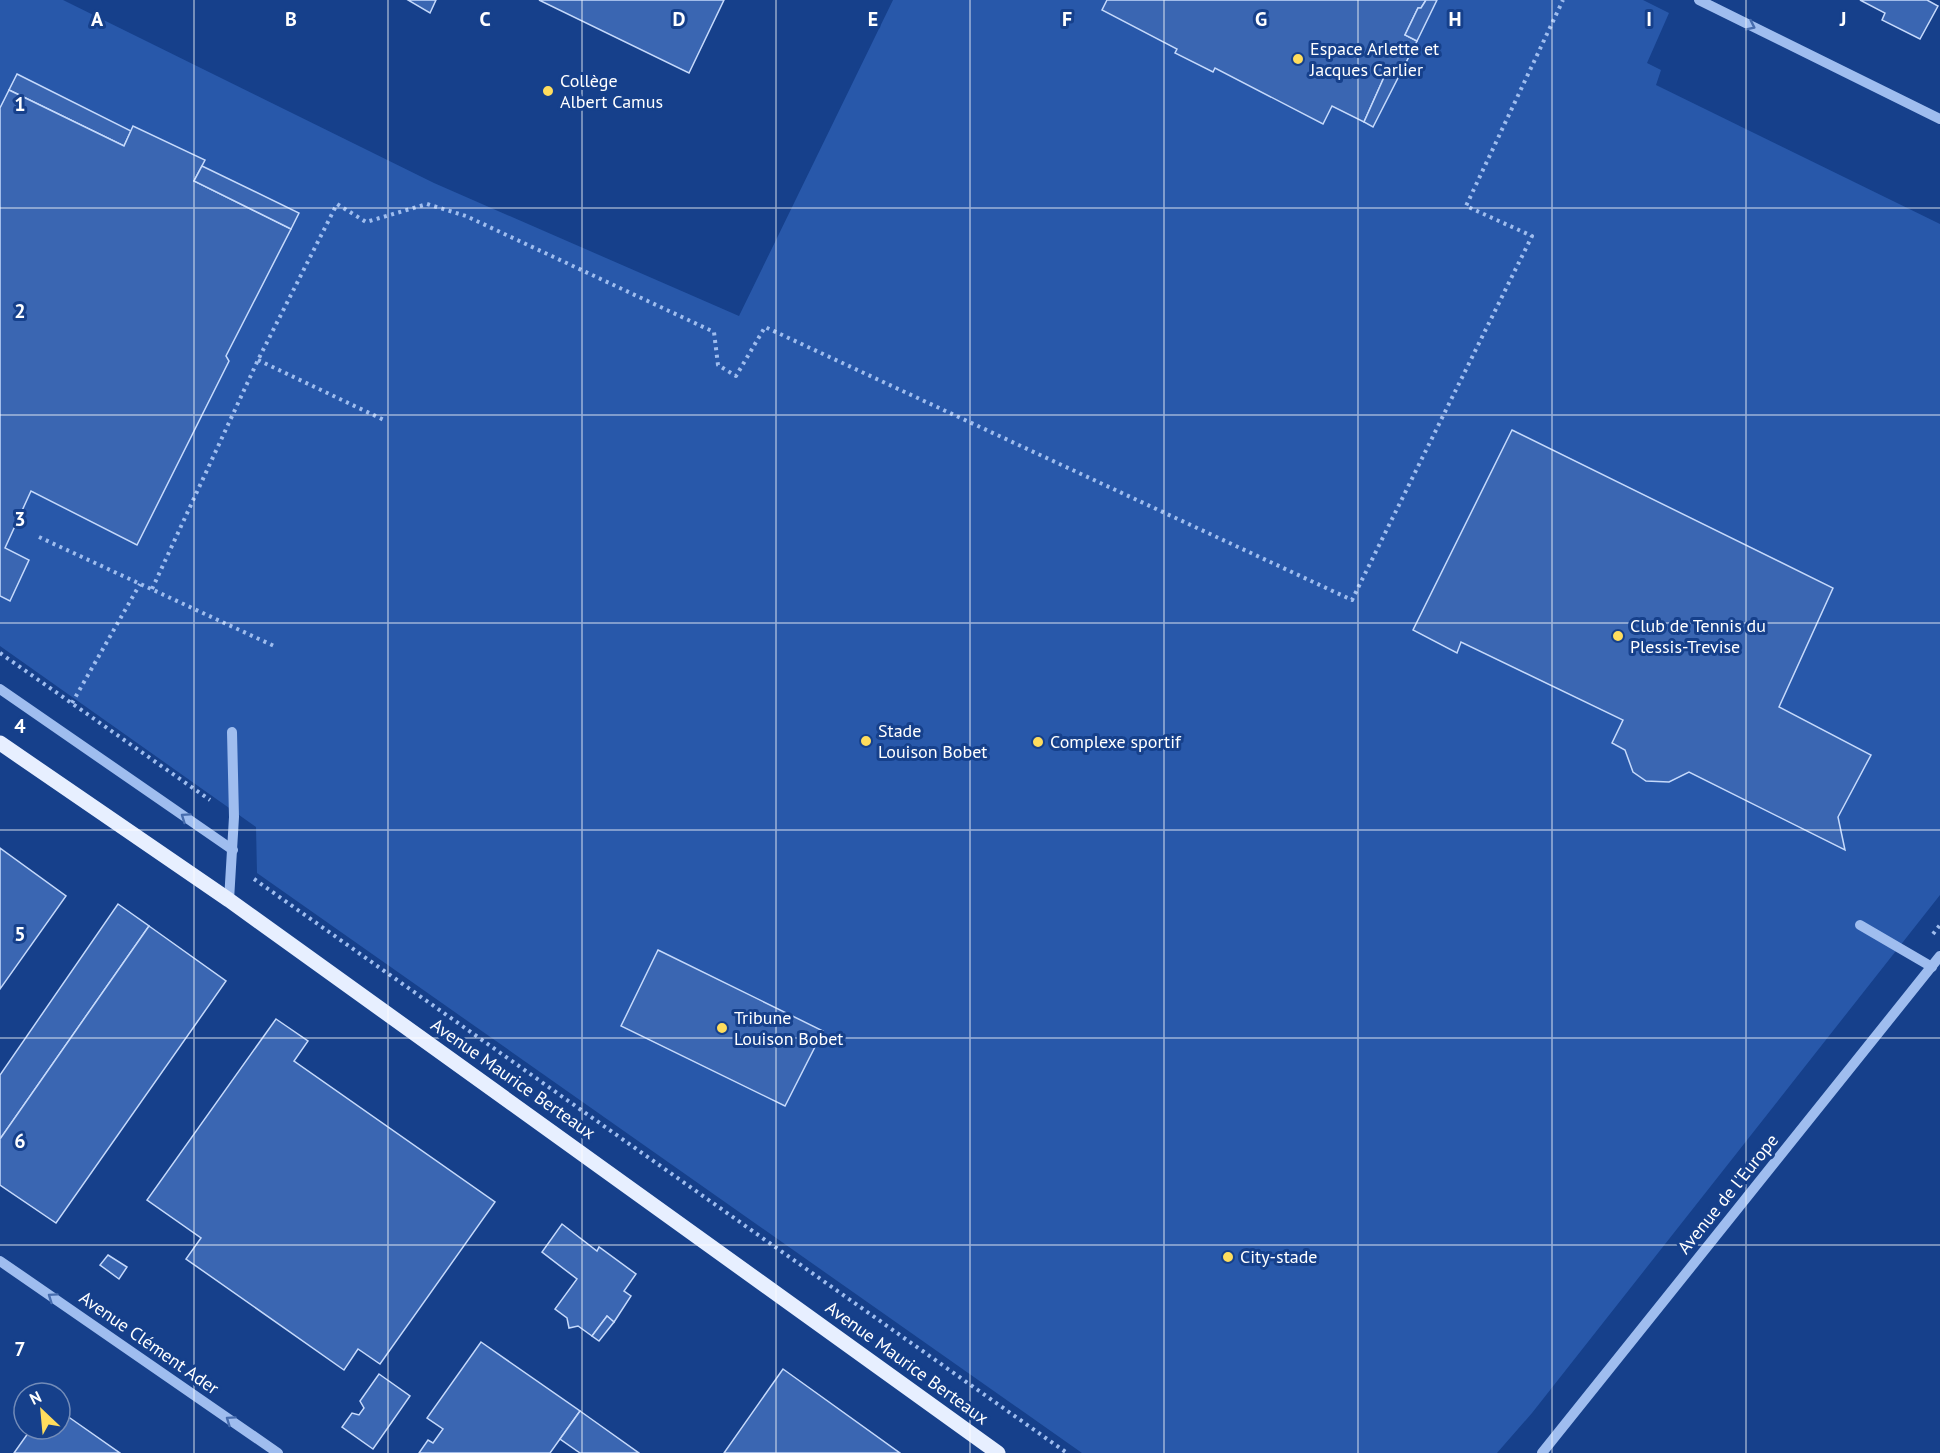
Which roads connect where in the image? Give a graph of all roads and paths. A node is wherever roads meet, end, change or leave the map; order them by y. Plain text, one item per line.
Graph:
1 (1563, 0) edge
2 (1699, 0) edge
3 (1940, 119) edge
4 (258, 360) junction
5 (384, 420) dead end
6 (39, 537) dead end
7 (140, 584) junction
8 (152, 589) junction
9 (274, 646) dead end
10 (0, 653) edge
11 (0, 689) edge
12 (72, 703) junction
13 (232, 732) dead end
14 (0, 744) edge
15 (234, 817) junction
16 (233, 850) junction
17 (252, 877) dead end
18 (229, 900) junction
19 (1860, 925) dead end
20 (1940, 956) edge
21 (1932, 967) junction
22 (0, 1261) edge
23 (279, 1453) edge
24 (998, 1453) edge
25 (1067, 1453) edge
26 (1542, 1453) edge

1 - 4 path
2 -> 3 street
4 - 5 path
4 - 8 path
6 - 7 path
7 - 8 path
7 - 12 path
8 - 9 path
10 - 12 path
16 -> 11 street
12 - 15 path
13 - 15 street
14 - 18 main road, Avenue Maurice Berteaux
15 - 16 street
16 - 18 street
17 - 25 path
18 - 24 main road, Avenue Maurice Berteaux
19 - 21 street
20 - 21 street, Avenue de l'Europe
21 - 26 street, Avenue de l'Europe
23 -> 22 street, Avenue Clément Ader

